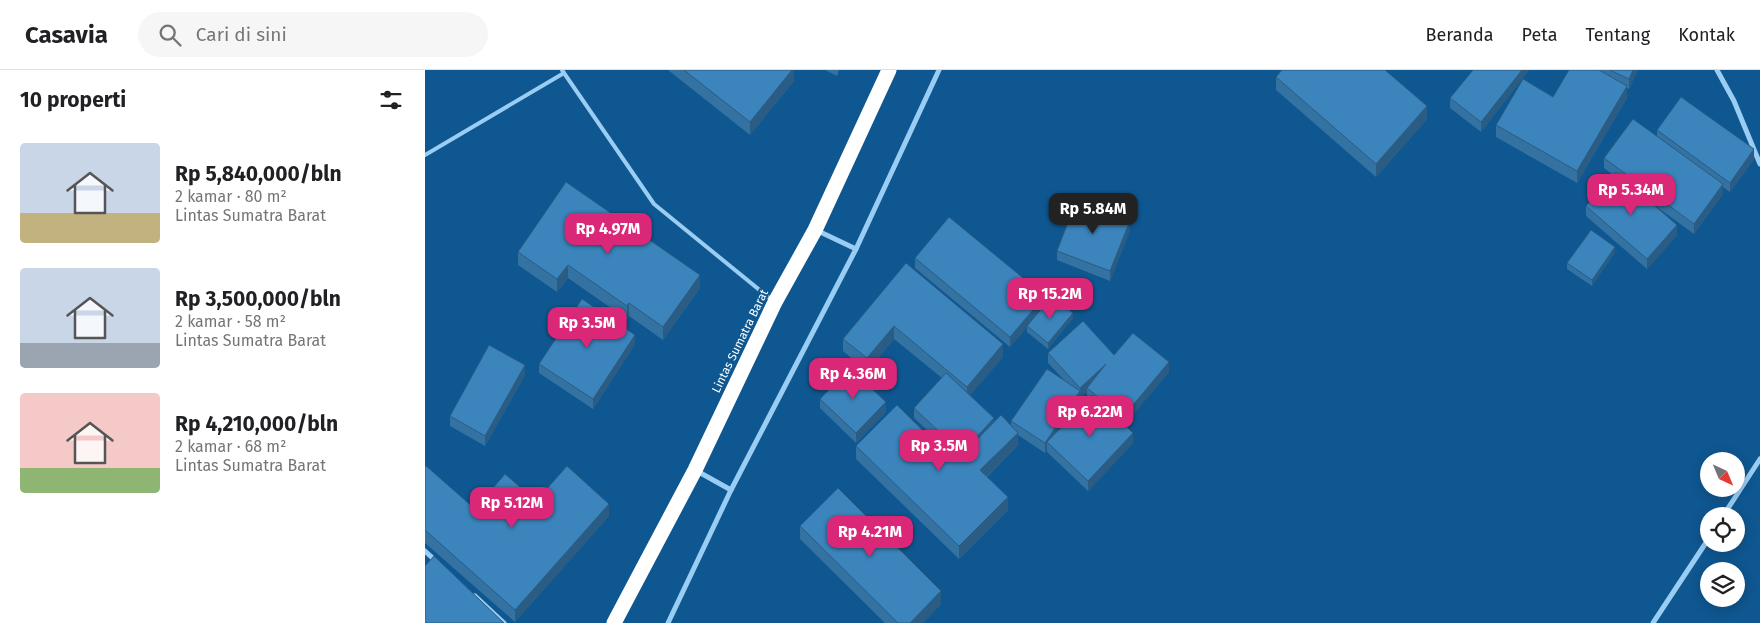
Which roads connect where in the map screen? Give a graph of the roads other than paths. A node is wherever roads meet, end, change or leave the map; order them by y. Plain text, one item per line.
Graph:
1 (889, 70) edge
2 (939, 70) edge
3 (1717, 70) edge
4 (563, 72) edge
5 (425, 155) edge
6 (1760, 164) edge
7 (815, 230) junction
8 (856, 249) junction
9 (775, 302) junction
10 (1760, 459) edge
11 (695, 470) junction
12 (731, 490) junction
13 (1729, 507) edge
14 (425, 551) edge
15 (1700, 552) edge
16 (440, 564) edge
17 (469, 591) edge
18 (504, 623) edge
19 (614, 623) edge
20 (668, 623) edge
21 (1653, 623) edge

1 - 7 highway, Lintas Sumatra Barat
2 - 8 street
3 - 6 street
4 - 5 lane
4 - 9 lane
7 - 8 street
7 - 9 highway, Lintas Sumatra Barat
8 - 12 street
9 - 11 highway, Lintas Sumatra Barat
10 - 13 street
11 - 12 street
11 - 19 highway, Lintas Sumatra Barat
12 - 20 street
14 - 16 street
15 - 21 street
17 - 18 street

